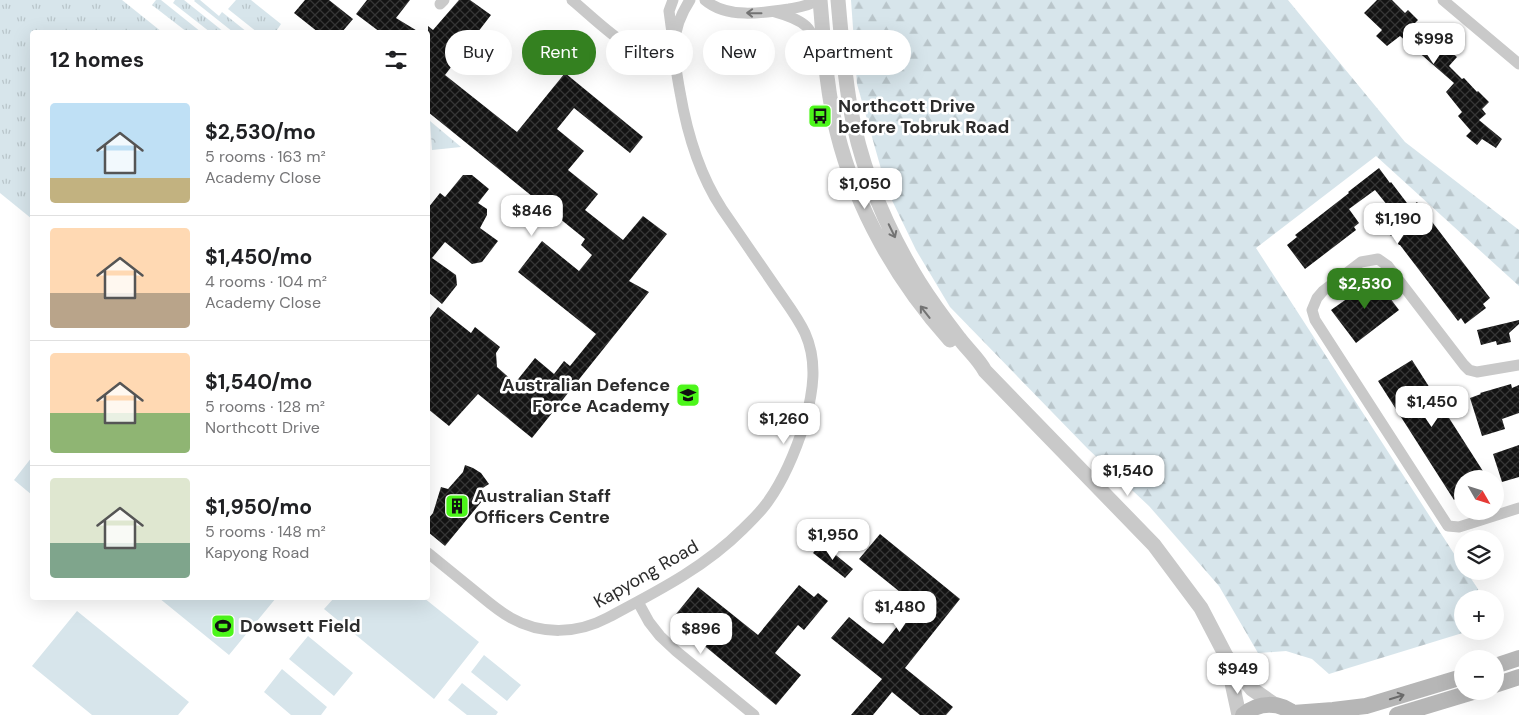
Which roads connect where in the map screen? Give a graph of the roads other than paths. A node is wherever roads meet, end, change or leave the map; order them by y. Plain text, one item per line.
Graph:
1 (572, 0) edge
2 (673, 0) edge
3 (690, 0) edge
4 (705, 0) edge
5 (819, 0) edge
6 (832, 0) edge
7 (1443, 0) edge
8 (839, 7) edge
9 (775, 12) junction
10 (608, 30) edge
11 (672, 30) edge
12 (676, 30) edge
13 (1519, 64) edge
14 (677, 75) edge
15 (852, 179) junction
16 (1519, 365) edge
17 (985, 371) junction
18 (1519, 508) edge
19 (430, 555) edge
20 (638, 602) junction
21 (1226, 656) junction
22 (1519, 658) edge
23 (1504, 663) edge
24 (1519, 677) edge
25 (1454, 679) edge
26 (1504, 682) edge
27 (1454, 698) edge
28 (1275, 705) junction
29 (1294, 714) edge
30 (754, 715) edge
31 (1238, 715) edge
32 (1243, 715) edge
33 (1397, 715) edge

1 - 10 street
2 - 11 street, Kapyong Road
3 - 12 street, Kapyong Road
9 -> 4 street
5 - 9 street
5 - 15 street
6 - 8 street
7 - 13 street
8 -> 17 street
9 - 15 street
14 - 20 street, Kapyong Road
17 -> 15 street
16 - 18 street
17 - 21 street
19 - 20 street, Kapyong Road
20 - 30 street
21 - 28 street
21 - 31 street
22 - 23 main road
24 - 26 main road
29 -> 25 main road
27 - 33 main road
28 - 29 main road
28 - 32 main road

